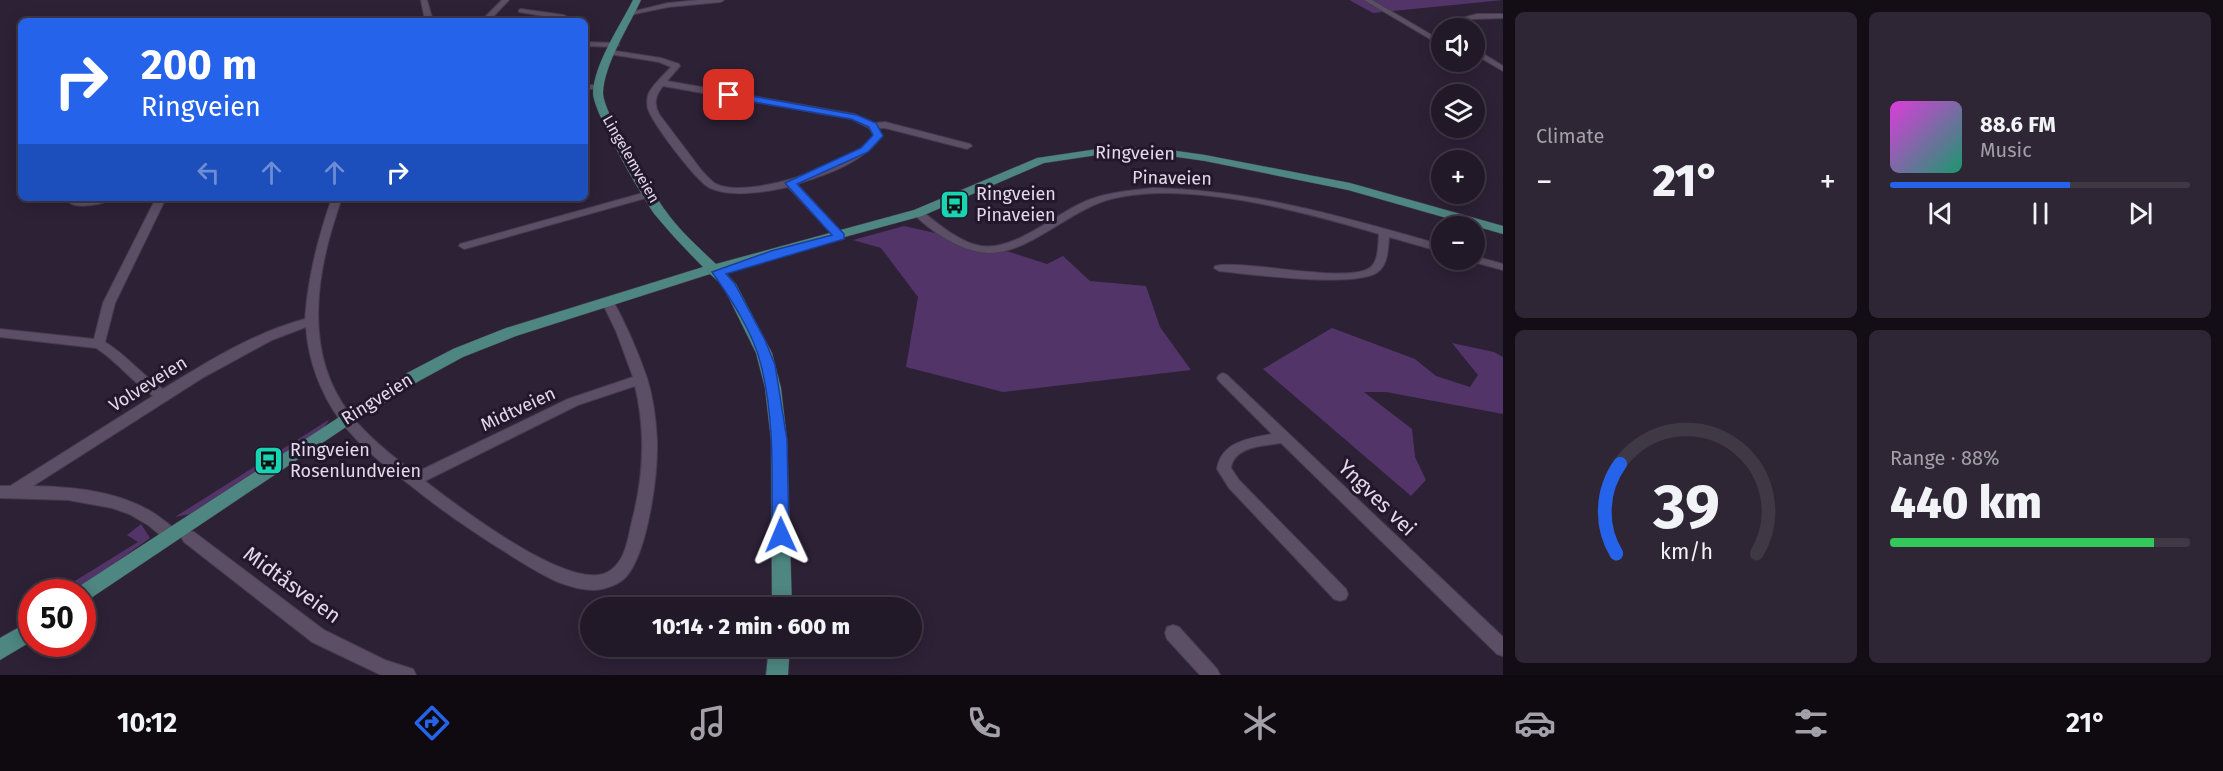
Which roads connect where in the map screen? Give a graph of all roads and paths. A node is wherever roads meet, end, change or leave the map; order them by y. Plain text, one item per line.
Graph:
1 (424, 0) edge
2 (506, 0) edge
3 (637, 0) edge
4 (721, 0) edge
5 (1366, 0) edge
6 (521, 11) dead end
7 (630, 13) junction
8 (1501, 17) edge
9 (428, 18) edge
10 (488, 18) edge
11 (566, 18) edge
12 (1485, 18) edge
13 (1431, 38) edge
14 (588, 45) edge
15 (613, 49) junction
16 (1485, 57) edge
17 (1503, 69) edge
18 (662, 83) junction
19 (588, 87) edge
20 (598, 87) junction
21 (873, 126) junction
22 (967, 146) dead end
23 (790, 183) junction
24 (650, 194) junction
25 (89, 201) edge
26 (160, 201) edge
27 (336, 201) edge
28 (75, 203) dead end
29 (918, 213) junction
30 (1503, 230) edge
31 (1384, 232) junction
32 (840, 236) junction
33 (464, 246) dead end
34 (1431, 246) edge
35 (1485, 262) edge
36 (1503, 267) edge
37 (1220, 268) dead end
38 (712, 271) junction
39 (608, 302) junction
40 (311, 322) junction
41 (0, 333) edge
42 (99, 344) junction
43 (1223, 378) dead end
44 (641, 379) junction
45 (162, 395) junction
46 (346, 418) junction
47 (1283, 437) junction
48 (414, 480) junction
49 (6, 492) edge
50 (180, 536) junction
51 (96, 587) edge
52 (1340, 594) dead end
53 (782, 597) edge
54 (1173, 633) dead end
55 (18, 638) edge
56 (1503, 648) edge
57 (0, 650) edge
58 (779, 657) edge
59 (407, 675) edge
60 (777, 675) edge
61 (1211, 675) edge

1 - 9 street
2 - 10 street
3 - 7 main road
4 - 7 street
5 - 13 street
6 - 11 street
7 - 15 main road
8 - 12 street
14 - 15 street
15 - 18 street
15 - 20 main road
16 - 17 street
18 - 21 street
18 - 23 street
19 - 20 street
20 - 24 main road, Lingelemveien
21 - 22 street
21 - 23 street
23 - 32 street
24 - 33 street
24 - 38 main road, Lingelemveien
25 - 28 street
26 - 42 street
27 - 40 street
29 - 30 main road, Ringveien
29 - 31 street, Pinaveien
29 - 32 main road, Ringveien
31 - 34 street, Pinaveien
31 - 37 street
32 - 38 main road, Ringveien
35 - 36 street
38 - 39 main road, Ringveien
38 - 53 main road, Lingelemveien
39 - 44 street
39 - 46 main road, Ringveien
40 - 45 street, Volveveien
40 - 46 street
41 - 42 street
42 - 45 street
43 - 47 street, Yngves vei
44 - 48 street, Midtveien
44 - 48 street
45 - 49 street, Volveveien
46 - 48 street
46 - 50 main road, Ringveien
47 - 52 street
47 - 56 street, Yngves vei
49 - 50 street, Midtåsveien
50 - 51 main road, Ringveien
50 - 59 street, Midtåsveien
54 - 61 street
55 - 57 main road
58 - 60 main road

